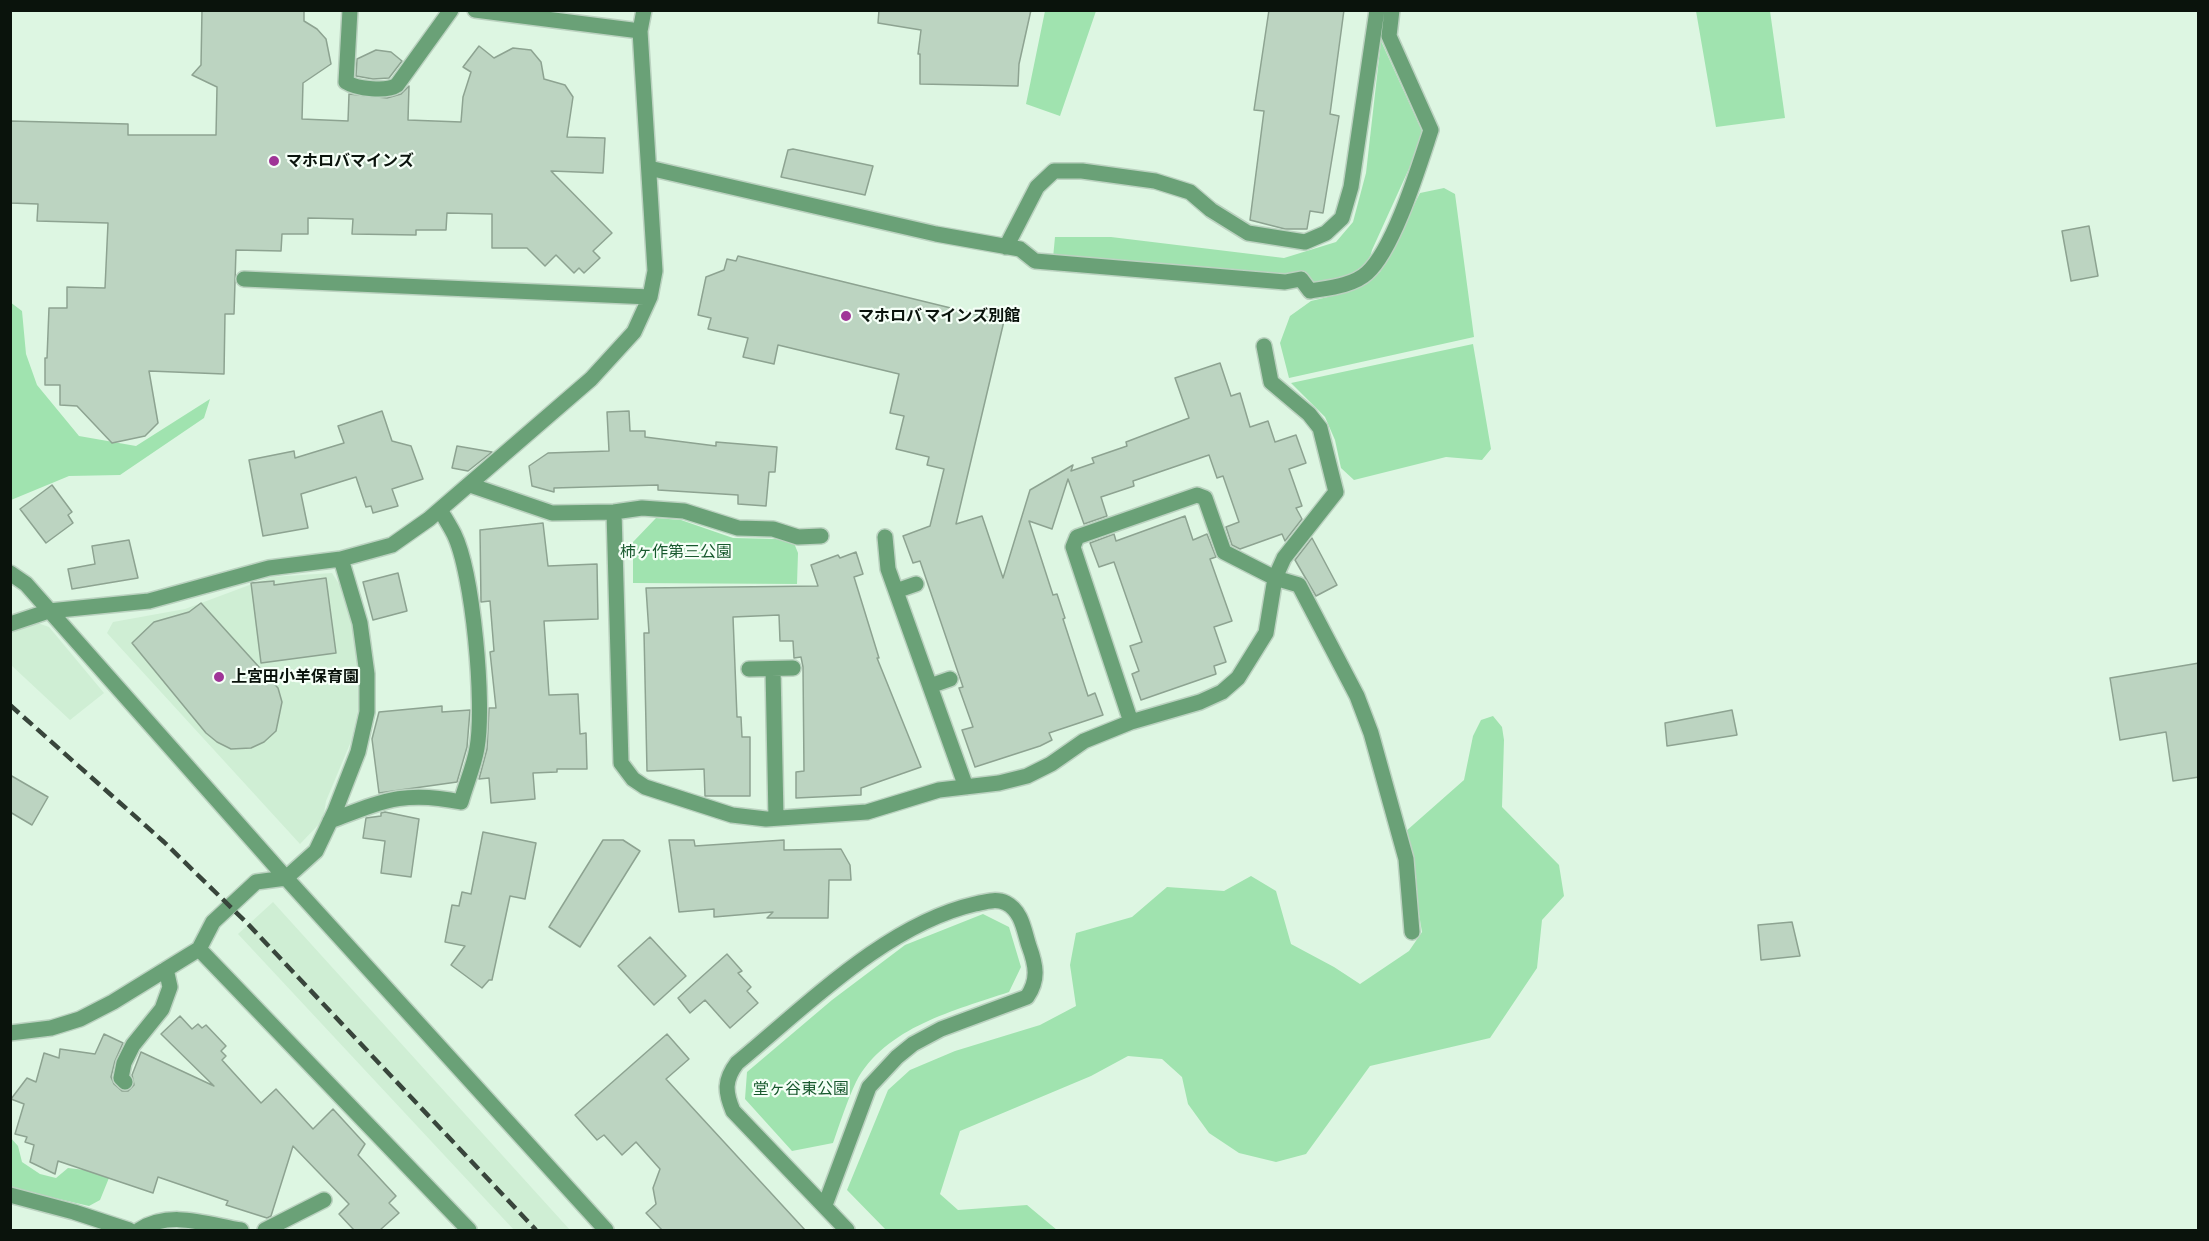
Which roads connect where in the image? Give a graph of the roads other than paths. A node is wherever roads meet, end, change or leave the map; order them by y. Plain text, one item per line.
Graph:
1 (350, 10) edge
2 (451, 10) edge
3 (475, 10) edge
4 (644, 10) edge
5 (1377, 10) edge
6 (1392, 10) edge
7 (640, 31) junction
8 (650, 168) junction
9 (1006, 247) junction
10 (244, 279) dead end
11 (650, 297) junction
12 (1264, 346) dead end
13 (470, 485) junction
14 (440, 510) junction
15 (614, 512) junction
16 (821, 536) dead end
17 (885, 537) dead end
18 (341, 559) junction
19 (10, 573) edge
20 (1275, 578) junction
21 (916, 584) dead end
22 (896, 591) junction
23 (49, 611) junction
24 (10, 624) edge
25 (793, 668) dead end
26 (749, 669) dead end
27 (772, 669) junction
28 (950, 679) dead end
29 (930, 686) junction
30 (1131, 722) junction
31 (966, 788) junction
32 (776, 818) junction
33 (330, 821) junction
34 (286, 878) junction
35 (1412, 932) dead end
36 (199, 949) junction
37 (166, 969) junction
38 (10, 1033) edge
39 (125, 1082) dead end
40 (10, 1195) edge
41 (324, 1200) dead end
42 (825, 1205) junction
43 (129, 1230) edge
44 (139, 1230) edge
45 (240, 1230) edge
46 (265, 1230) edge
47 (469, 1230) edge
48 (606, 1230) edge
49 (847, 1230) edge

1 - 2 street
3 - 7 street
4 - 7 street
5 - 9 street
6 - 9 street
7 - 8 street
8 - 9 street
8 - 11 street
10 - 11 street
11 - 13 street
12 - 20 street
13 - 14 street
13 - 15 street
14 - 18 street
14 - 33 street
15 - 16 street
15 - 32 street
17 - 22 street
18 - 23 street
18 - 33 street
19 - 23 street
20 - 30 street
20 - 30 street
20 - 35 street
21 - 22 street
22 - 29 street
23 - 24 street
23 - 34 street
25 - 27 street
26 - 27 street
27 - 32 street
28 - 29 street
29 - 31 street
30 - 31 street
31 - 32 street
33 - 34 street
34 - 36 street
34 - 48 street
36 - 37 street
36 - 47 street
37 - 38 street
37 - 39 street
40 - 43 street
41 - 46 street
42 - 42 street
42 - 49 street
44 - 45 street

